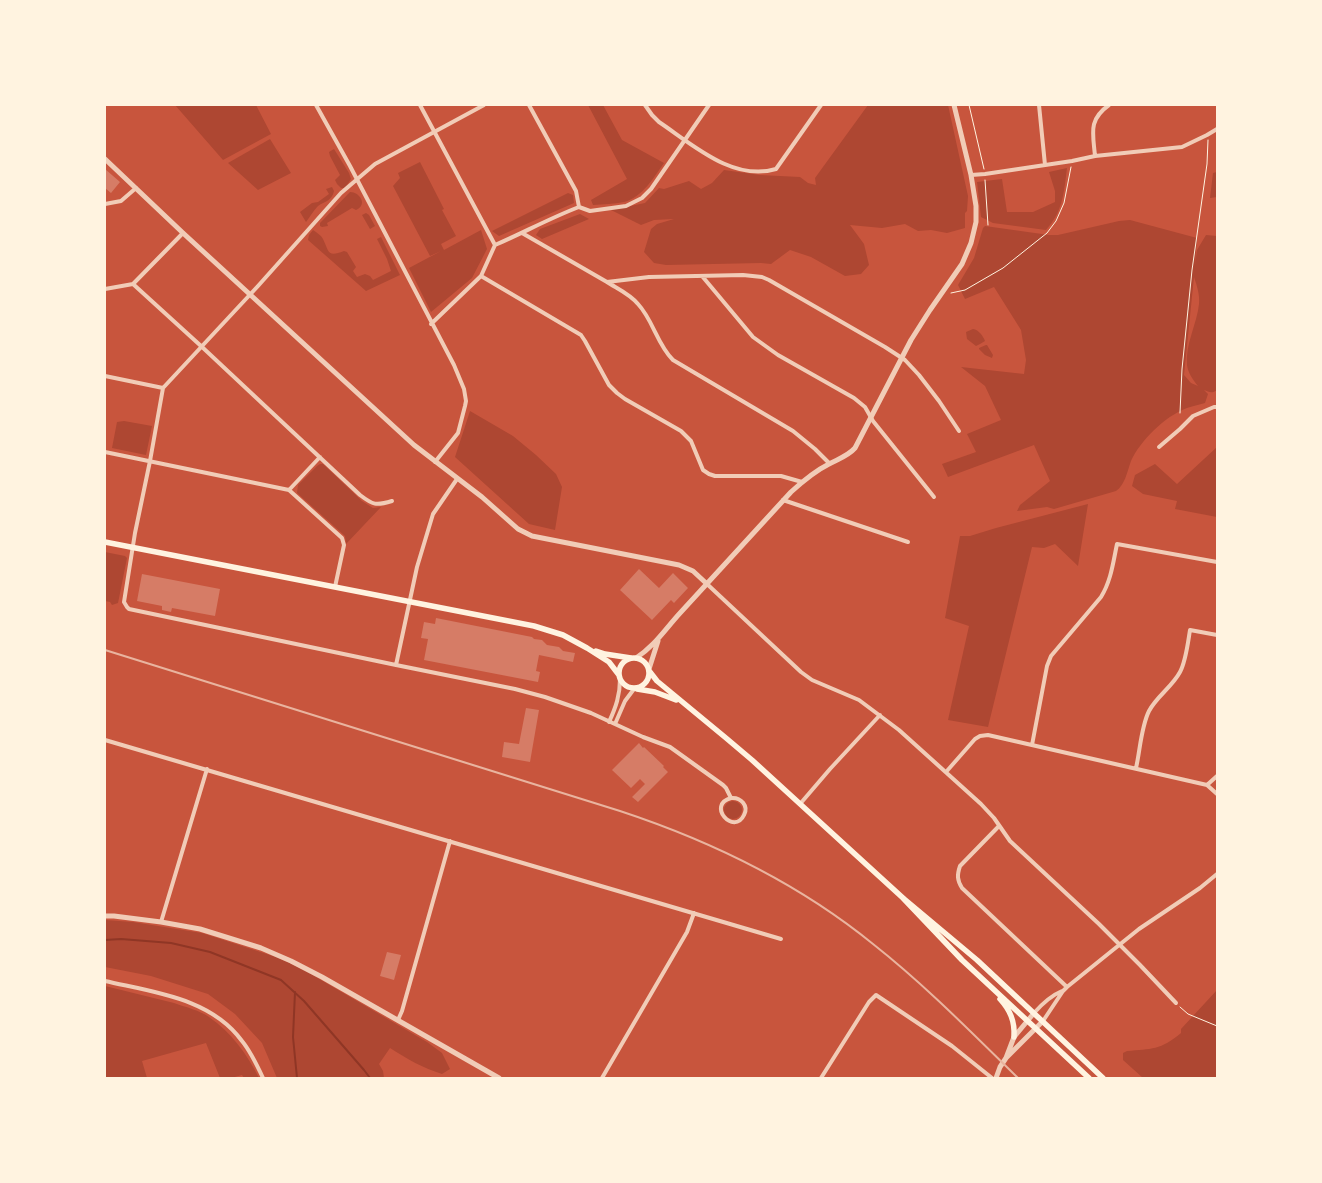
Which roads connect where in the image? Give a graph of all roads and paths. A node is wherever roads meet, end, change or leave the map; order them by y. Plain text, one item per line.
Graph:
1 (316, 105) edge
2 (420, 105) edge
3 (484, 105) edge
4 (529, 105) edge
5 (645, 105) edge
6 (709, 105) edge
7 (821, 105) edge
8 (954, 105) edge
9 (969, 105) edge
10 (1039, 105) edge
11 (1109, 105) edge
12 (1217, 129) edge
13 (434, 131) junction
14 (1207, 135) junction
15 (685, 139) junction
16 (1095, 156) junction
17 (105, 159) edge
18 (1072, 161) junction
19 (1045, 164) junction
20 (985, 174) junction
21 (970, 175) junction
22 (357, 180) junction
23 (136, 188) junction
24 (105, 204) edge
25 (579, 206) junction
26 (988, 225) dead end
27 (183, 233) junction
28 (522, 233) junction
29 (495, 245) junction
30 (481, 276) junction
31 (702, 276) junction
32 (607, 282) junction
33 (133, 284) junction
34 (105, 289) edge
35 (951, 293) dead end
36 (250, 294) junction
37 (432, 324) junction
38 (202, 346) junction
39 (901, 358) junction
40 (105, 376) edge
41 (162, 388) junction
42 (1217, 407) edge
43 (1180, 413) dead end
44 (871, 417) junction
45 (960, 432) dead end
46 (1159, 447) dead end
47 (105, 452) edge
48 (320, 457) junction
49 (150, 461) junction
50 (435, 462) junction
51 (830, 463) junction
52 (457, 479) junction
53 (802, 482) junction
54 (289, 490) junction
55 (934, 497) dead end
56 (783, 500) junction
57 (392, 501) dead end
58 (105, 542) edge
59 (908, 542) dead end
60 (133, 548) junction
61 (1217, 562) edge
62 (708, 584) junction
63 (335, 587) junction
64 (409, 601) junction
65 (1217, 635) edge
66 (660, 638) junction
67 (587, 648) junction
68 (633, 658) junction
69 (396, 666) junction
70 (649, 671) junction
71 (619, 677) junction
72 (635, 689) junction
73 (682, 702) junction
74 (880, 715) junction
75 (609, 722) junction
76 (615, 724) junction
77 (105, 740) edge
78 (1032, 745) junction
79 (1136, 768) junction
80 (207, 770) junction
81 (946, 772) junction
82 (1217, 776) edge
83 (1207, 785) junction
84 (1217, 794) edge
85 (731, 798) junction
86 (800, 804) junction
87 (998, 826) junction
88 (450, 841) junction
89 (1217, 874) edge
90 (911, 906) junction
91 (694, 913) junction
92 (105, 916) edge
93 (161, 922) junction
94 (781, 939) dead end
95 (1119, 944) junction
96 (980, 976) junction
97 (105, 981) edge
98 (1067, 987) junction
99 (1063, 991) junction
100 (1176, 1003) joint
101 (1034, 1013) junction
102 (398, 1020) junction
103 (1028, 1021) junction
104 (1043, 1021) junction
105 (1217, 1026) edge
106 (1036, 1028) junction
107 (1014, 1037) junction
108 (1006, 1058) junction
109 (263, 1078) edge
110 (499, 1078) edge
111 (602, 1078) edge
112 (821, 1078) edge
113 (992, 1078) edge
114 (996, 1078) edge
115 (1089, 1078) edge
116 (1103, 1078) edge

1 - 22 street
2 - 13 street
3 - 13 street
4 - 25 street
5 - 15 street
6 - 15 street
7 - 15 street
8 - 21 street
9 - 20 path
10 - 19 street
11 - 16 street
12 - 14 street
13 - 22 street
13 - 29 street
14 - 16 street
14 - 43 path
15 - 25 street
16 - 18 street
17 - 23 street
18 - 19 street
18 - 35 path
19 - 20 street
20 - 21 street
20 - 26 path
21 - 39 street
22 - 36 street
22 - 37 street
23 - 24 street
23 - 27 street
25 - 28 street
27 - 33 street
27 - 36 street
28 - 29 street
28 - 32 street
29 - 30 street
30 - 37 street
30 - 53 street
31 - 32 street
31 - 39 street
31 - 44 street
32 - 51 street
33 - 34 street
33 - 38 street
36 - 38 street
36 - 50 street
37 - 50 street
38 - 41 street
38 - 48 street
39 - 44 street
39 - 45 street
40 - 41 street
41 - 49 street
42 - 46 street
44 - 51 street
44 - 55 street
47 - 49 street
48 - 54 street
48 - 57 street
49 - 54 street
49 - 60 street
50 - 52 street
51 - 53 street
52 - 62 street
52 - 64 street
53 - 56 street
54 - 63 street
56 - 59 street
56 - 62 street
58 - 60 main road
60 - 63 main road
60 - 69 street
61 - 78 street
62 - 66 street
62 - 74 street
63 - 64 main road
64 - 67 main road
64 - 69 street
65 - 79 street
66 - 68 street
66 - 70 street
67 - 68 main road
67 - 71 main road
68 - 70 main road
68 - 71 main road
69 - 75 street
70 - 72 main road
70 - 73 main road
71 - 72 main road
71 - 75 street
72 - 73 main road
72 - 76 street
73 - 86 main road
74 - 81 street
74 - 86 street
75 - 76 street
76 - 85 street
77 - 80 street
78 - 79 street
78 - 81 street
79 - 83 street
80 - 88 street
80 - 93 street
81 - 87 street
82 - 83 street
83 - 84 street
85 - 85 street
86 - 90 main road
87 - 95 street
87 - 98 street
88 - 91 street
88 - 102 street
89 - 95 street
90 - 96 main road
90 - 101 main road
91 - 94 street
91 - 111 street
92 - 93 street
93 - 102 street
95 - 98 street
95 - 100 street
96 - 103 main road
96 - 107 main road
97 - 109 street
98 - 99 street
99 - 101 street
99 - 104 street
100 - 105 path
101 - 103 street
101 - 104 main road
102 - 110 street
103 - 106 main road
103 - 107 street
104 - 106 street
104 - 116 main road
106 - 108 street
106 - 115 main road
107 - 108 street
108 - 114 street
112 - 113 street

